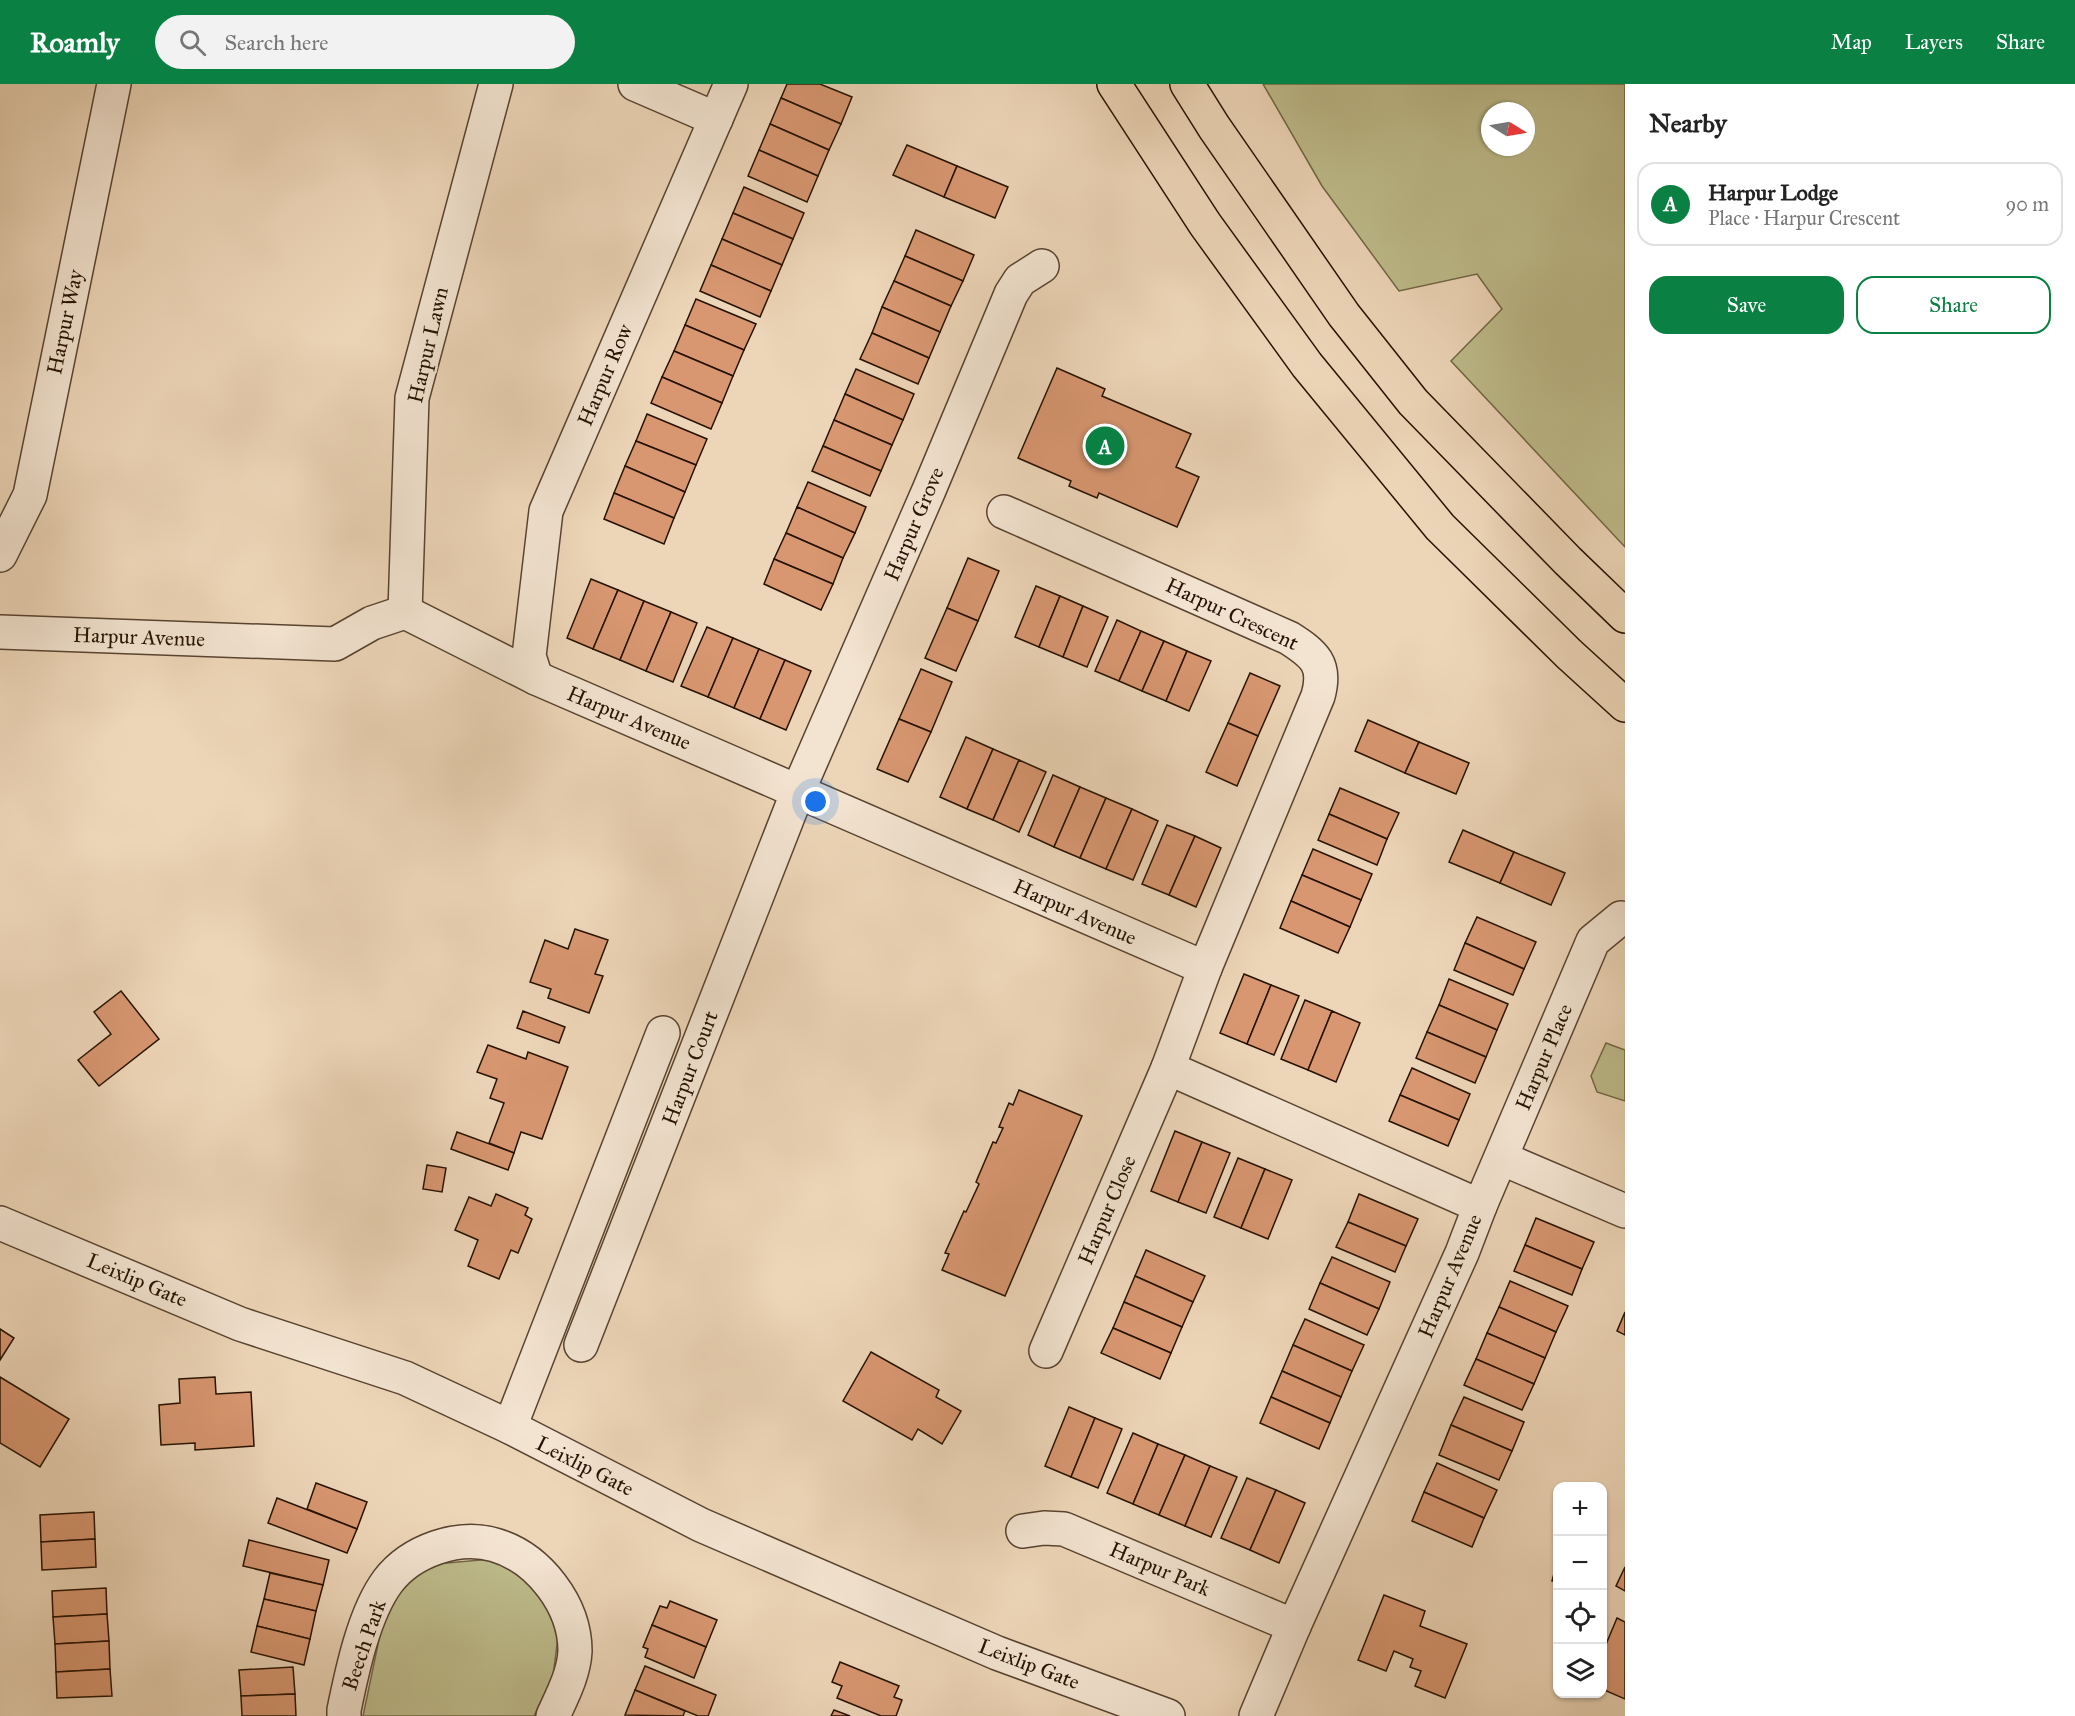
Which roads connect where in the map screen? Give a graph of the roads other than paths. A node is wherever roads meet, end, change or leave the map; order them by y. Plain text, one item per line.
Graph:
1 (114, 84) edge
2 (496, 84) edge
3 (634, 84) edge
4 (730, 84) edge
5 (1114, 84) edge
6 (1187, 84) edge
7 (716, 119) junction
8 (1042, 266) dead end
9 (1004, 512) dead end
10 (0, 555) edge
11 (405, 612) junction
12 (1625, 616) edge
13 (0, 632) edge
14 (536, 678) junction
15 (1625, 705) edge
16 (798, 791) junction
17 (1621, 918) dead end
18 (1205, 968) junction
19 (663, 1033) dead end
20 (1168, 1068) junction
21 (1501, 1158) junction
22 (1480, 1206) junction
23 (1625, 1211) edge
24 (0, 1223) edge
25 (581, 1345) dead end
26 (1046, 1351) dead end
27 (510, 1427) junction
28 (1023, 1531) dead end
29 (1293, 1626) junction
30 (344, 1716) edge
31 (553, 1716) edge
32 (1168, 1716) edge
33 (1256, 1716) edge

1 - 10 street, Harpur Way
2 - 11 street, Harpur Lawn
3 - 7 street
4 - 7 street, Harpur Row
5 - 15 main road
6 - 12 main road
7 - 14 street, Harpur Row
8 - 16 street, Harpur Grove
9 - 18 street, Harpur Crescent
11 - 13 street, Harpur Avenue
11 - 14 street, Harpur Avenue
14 - 16 street, Harpur Avenue
16 - 18 street, Harpur Avenue
16 - 25 street, Harpur Court
17 - 21 street, Harpur Place
18 - 20 street
19 - 27 street
20 - 22 street, Harpur Avenue
20 - 26 street, Harpur Close
21 - 22 street, Harpur Place
21 - 23 street
22 - 29 street, Harpur Avenue
24 - 27 street, Leixlip Gate
27 - 32 street, Leixlip Gate
28 - 29 street, Harpur Park
29 - 33 street, Harpur Avenue
30 - 31 street, Beech Park

